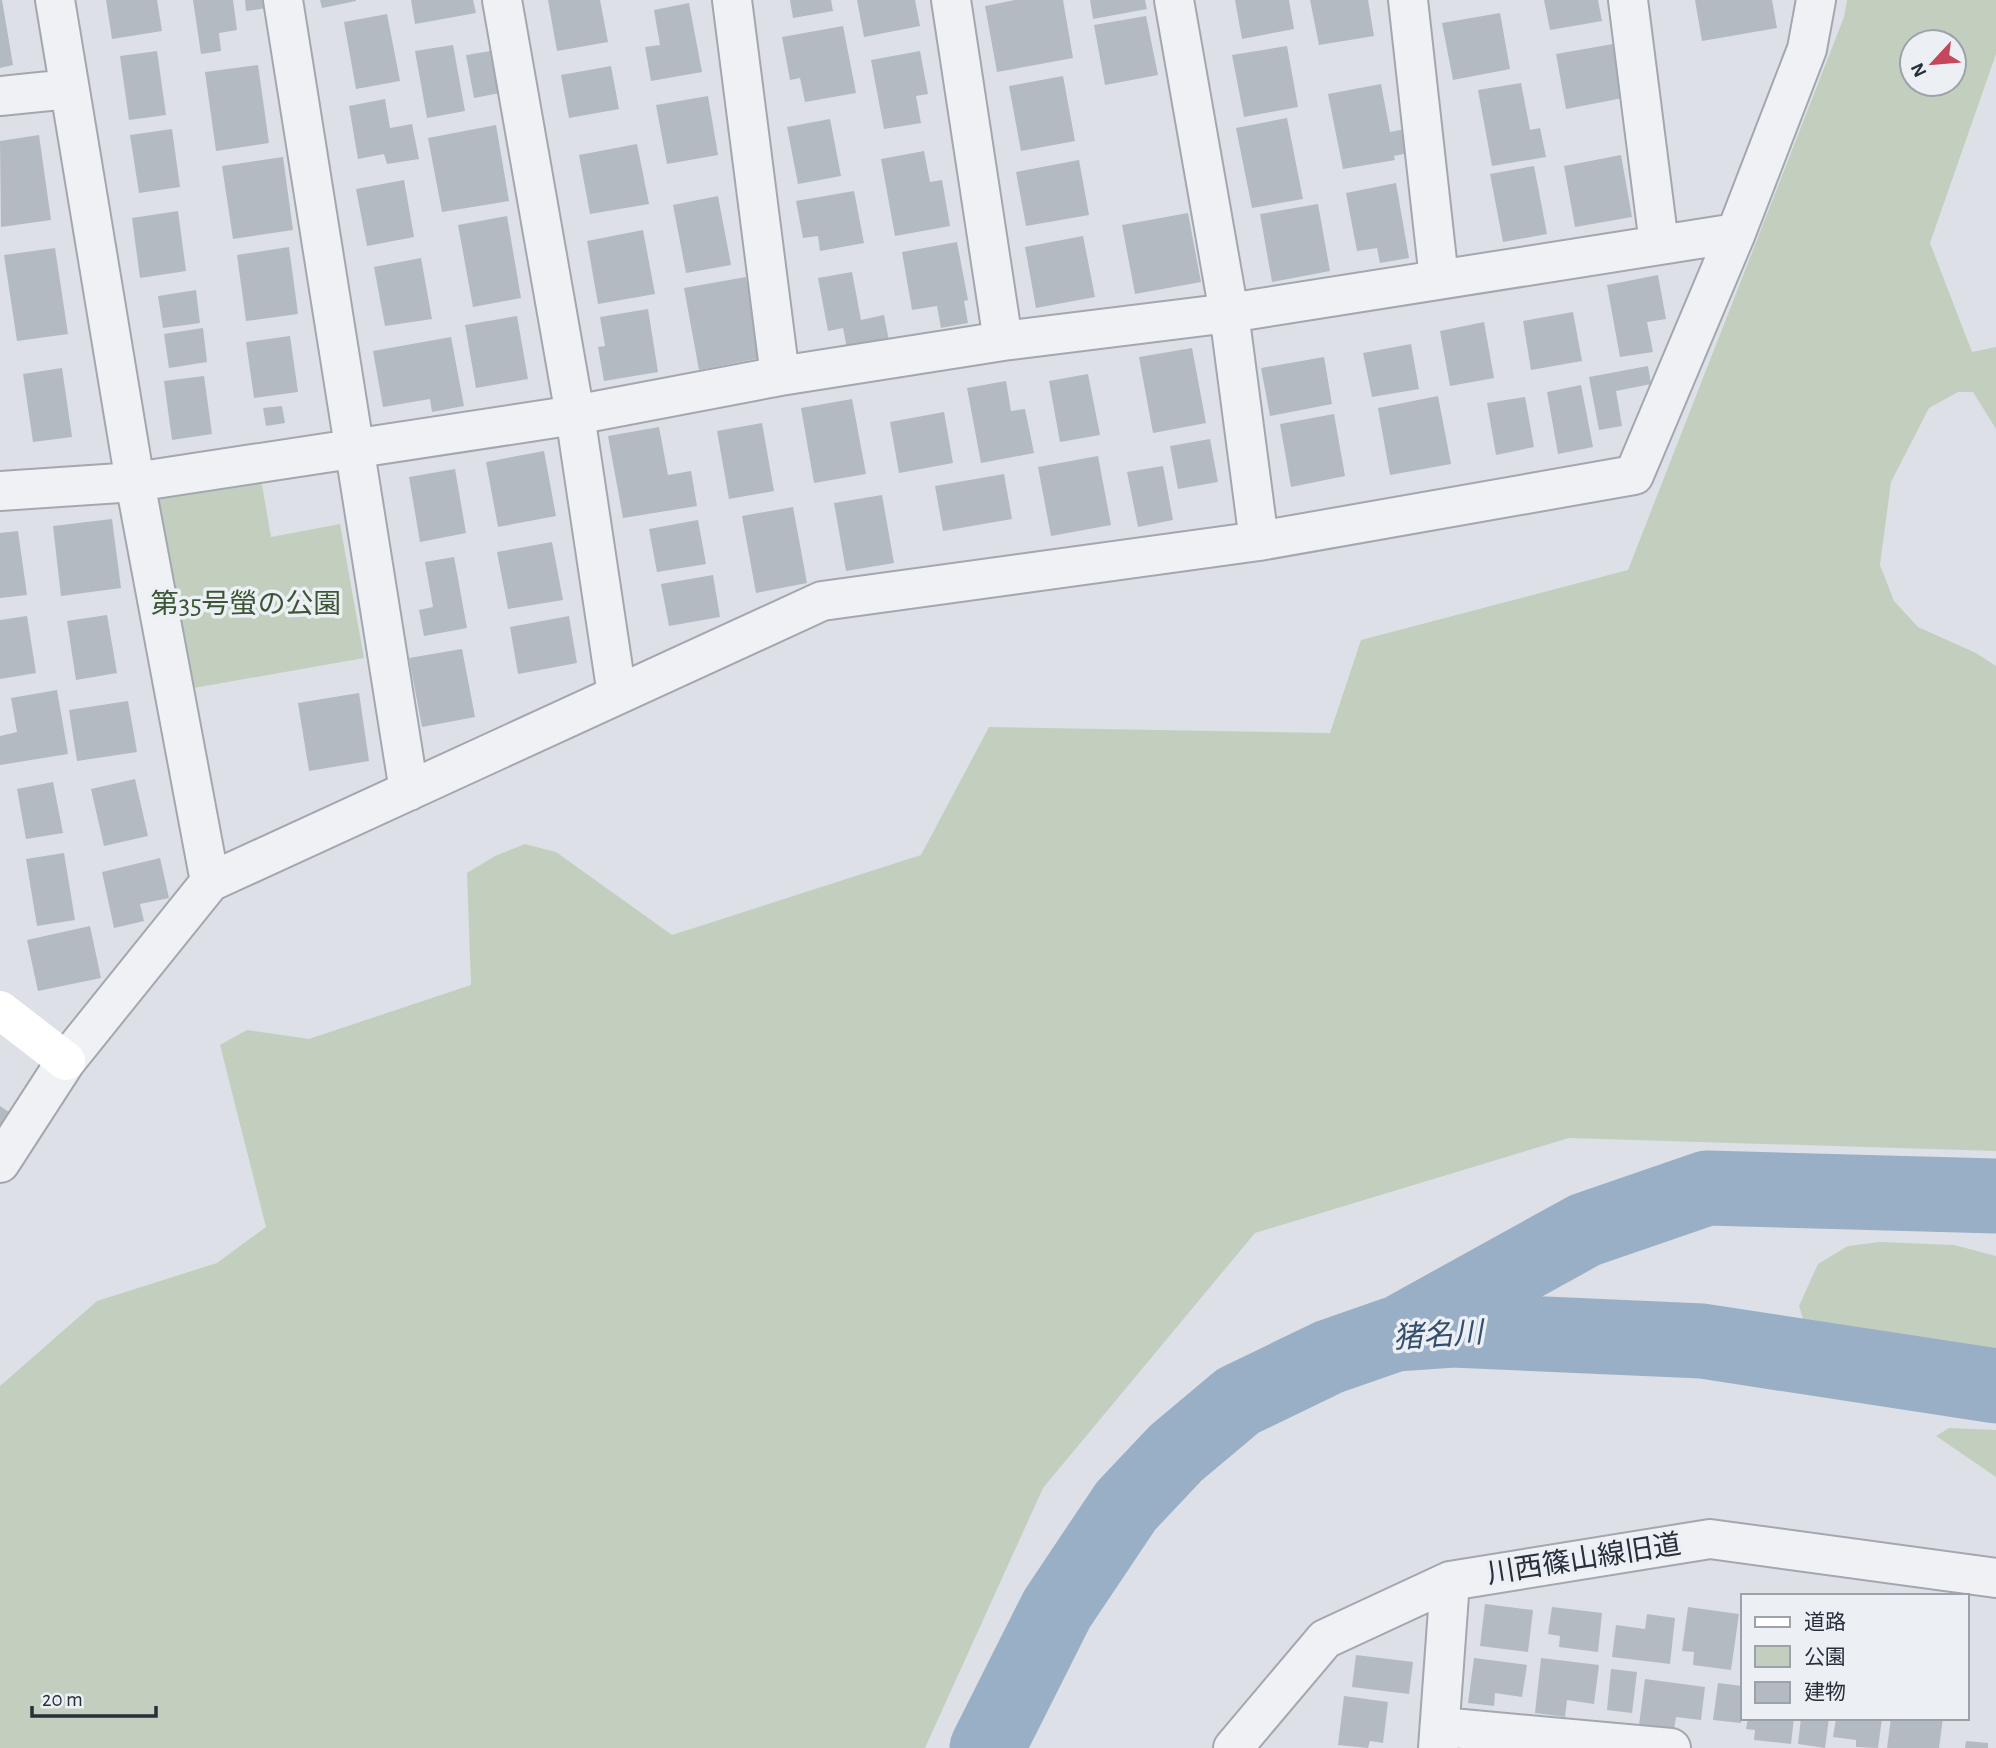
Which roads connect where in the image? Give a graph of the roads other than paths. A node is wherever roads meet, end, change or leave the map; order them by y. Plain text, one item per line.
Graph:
1 (55, 0) edge
2 (283, 0) edge
3 (502, 0) edge
4 (732, 0) edge
5 (951, 0) edge
6 (1174, 0) edge
7 (1408, 0) edge
8 (1628, 0) edge
9 (1816, 0) edge
10 (69, 89) junction
11 (0, 96) edge
12 (1736, 233) junction
13 (1659, 244) junction
14 (1438, 279) junction
15 (1229, 313) junction
16 (1003, 341) junction
17 (780, 376) junction
18 (575, 415) junction
19 (355, 448) junction
20 (135, 482) junction
21 (0, 491) edge
22 (1259, 541) junction
23 (617, 695) junction
24 (409, 791) junction
25 (210, 882) junction
26 (0, 1010) edge
27 (66, 1061) junction
28 (0, 1163) edge
29 (1996, 1578) edge
30 (1450, 1581) junction
31 (1439, 1738) edge
32 (1233, 1748) edge
33 (1671, 1748) edge

1 - 10 street
2 - 19 street
3 - 18 street
4 - 17 street
5 - 16 street
6 - 15 street
7 - 14 street
8 - 13 street
9 - 12 street
10 - 11 street
10 - 20 street
12 - 13 street
12 - 22 street
13 - 14 street
14 - 15 street
15 - 16 street
15 - 22 street
16 - 17 street
17 - 18 street
18 - 19 street
18 - 23 street
19 - 20 street
19 - 24 street
20 - 21 street
20 - 25 street
22 - 23 street
23 - 24 street
24 - 25 street
25 - 27 street
26 - 27 street
27 - 28 street
29 - 30 street, 川西篠山線旧道
30 - 31 street
30 - 32 street, 川西篠山線旧道
31 - 33 street

